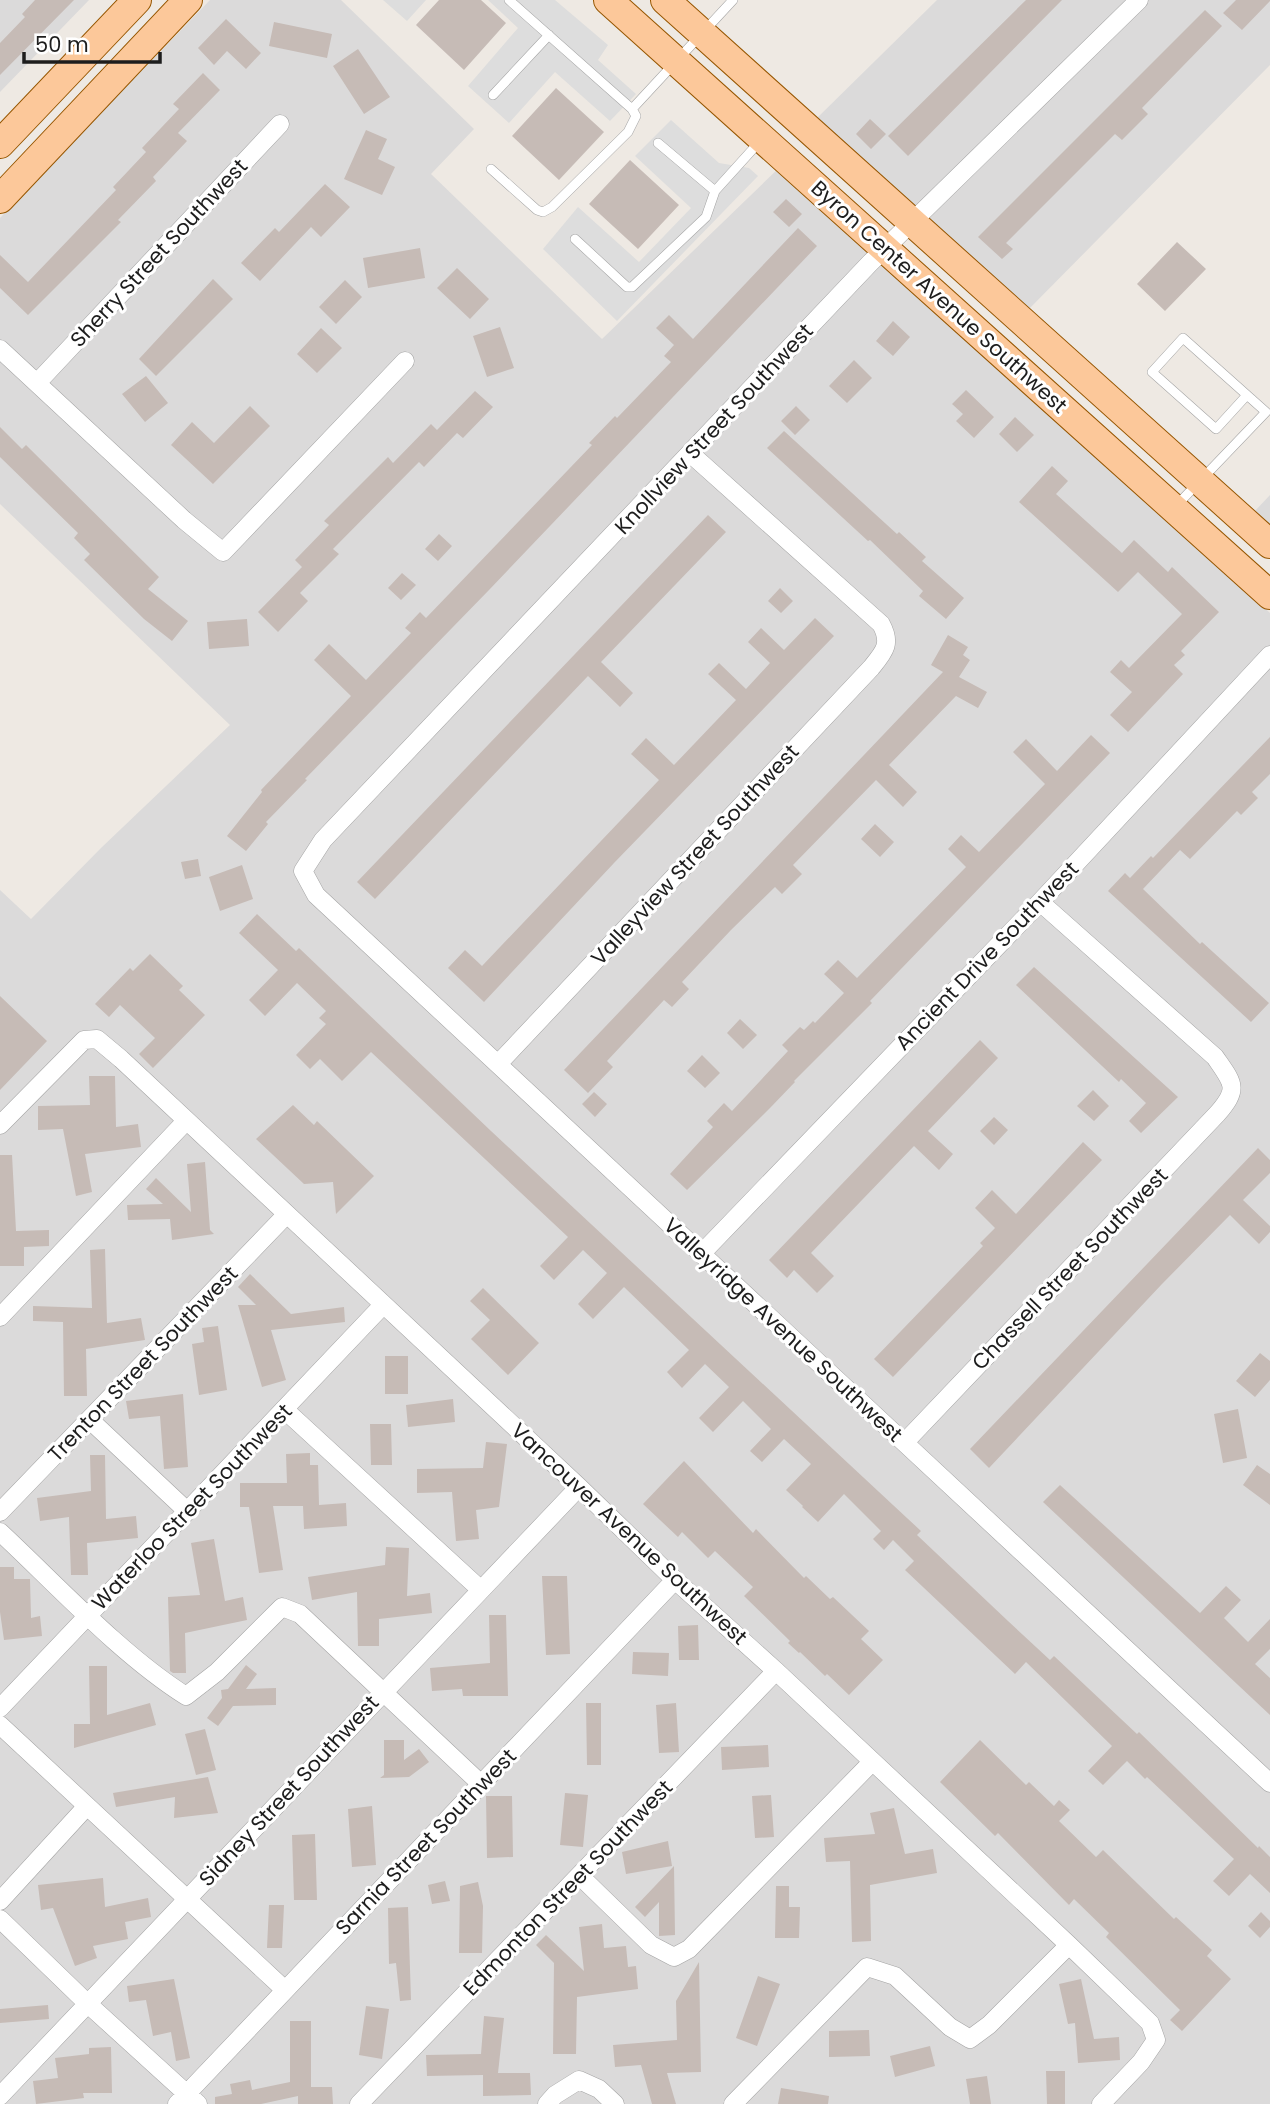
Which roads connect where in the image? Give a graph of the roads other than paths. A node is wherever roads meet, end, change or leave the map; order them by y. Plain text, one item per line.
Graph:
1 (137, 0) edge
2 (188, 0) edge
3 (509, 0) edge
4 (608, 0) edge
5 (665, 0) edge
6 (733, 0) edge
7 (1139, 0) edge
8 (702, 33) junction
9 (549, 35) junction
10 (676, 61) junction
11 (492, 95) dead end
12 (632, 109) junction
13 (280, 124) dead end
14 (763, 139) junction
15 (657, 143) dead end
16 (0, 144) edge
17 (491, 169) dead end
18 (715, 191) junction
19 (0, 199) edge
20 (913, 224) junction
21 (575, 239) dead end
22 (885, 249) junction
23 (0, 349) edge
24 (405, 361) dead end
25 (37, 383) junction
26 (1247, 395) junction
27 (691, 453) junction
28 (1200, 481) junction
29 (1174, 509) junction
30 (1270, 544) edge
31 (1270, 595) edge
32 (1270, 655) edge
33 (303, 871) joint
34 (1040, 902) junction
35 (498, 1064) junction
36 (186, 1121) junction
37 (0, 1125) edge
38 (286, 1215) junction
39 (701, 1254) junction
40 (383, 1305) junction
41 (0, 1317) edge
42 (285, 1410) junction
43 (90, 1420) junction
44 (905, 1442) junction
45 (579, 1487) junction
46 (187, 1511) junction
47 (0, 1512) edge
48 (0, 1532) edge
49 (674, 1580) junction
50 (481, 1590) junction
51 (89, 1616) junction
52 (776, 1671) junction
53 (382, 1693) junction
54 (0, 1708) edge
55 (0, 1725) edge
56 (872, 1762) junction
57 (1270, 1783) edge
58 (481, 1784) junction
59 (87, 1806) junction
60 (580, 1876) junction
61 (187, 1899) junction
62 (0, 1901) edge
63 (0, 1919) edge
64 (1069, 1945) junction
65 (284, 1989) junction
66 (88, 2004) junction
67 (0, 2096) edge
68 (187, 2101) edge
69 (359, 2104) edge
70 (547, 2104) edge
71 (615, 2104) edge
72 (733, 2104) edge
73 (1101, 2104) edge

1 - 16 main road
2 - 19 main road
3 - 9 lane
4 - 10 main road, Byron Center Avenue Southwest
5 - 8 main road, Byron Center Avenue Southwest
6 - 8 lane
7 - 20 street, Knollview Street Southwest
8 - 10 lane
8 - 20 main road, Byron Center Avenue Southwest
9 - 11 lane
9 - 12 lane
10 - 12 lane
10 - 14 main road, Byron Center Avenue Southwest
12 - 17 lane
13 - 25 street, Sherry Street Southwest
14 - 18 lane
14 - 22 main road, Byron Center Avenue Southwest
15 - 18 lane
18 - 21 lane
20 - 22 street, Knollview Street Southwest
20 - 28 main road, Byron Center Avenue Southwest
22 - 27 street, Knollview Street Southwest
22 - 29 main road, Byron Center Avenue Southwest
23 - 25 street
24 - 25 street
26 - 26 lane
26 - 28 lane
27 - 33 street, Knollview Street Southwest
27 - 35 street, Valleyview Street Southwest
28 - 29 lane
28 - 30 main road, Byron Center Avenue Southwest
29 - 31 main road, Byron Center Avenue Southwest
32 - 34 street, Ancient Drive Southwest
33 - 35 street, Valleyridge Avenue Southwest
34 - 39 street, Ancient Drive Southwest
34 - 44 street, Chassell Street Southwest
35 - 39 street, Valleyridge Avenue Southwest
36 - 37 street, Vancouver Avenue Southwest
36 - 38 street, Vancouver Avenue Southwest
36 - 41 street
38 - 40 street, Vancouver Avenue Southwest
38 - 43 street, Trenton Street Southwest
39 - 44 street, Valleyridge Avenue Southwest
40 - 42 street, Waterloo Street Southwest
40 - 45 street, Vancouver Avenue Southwest
42 - 46 street, Waterloo Street Southwest
42 - 50 street
43 - 46 street
43 - 47 street, Trenton Street Southwest
44 - 57 street, Valleyridge Avenue Southwest
45 - 49 street, Vancouver Avenue Southwest
45 - 50 street, Sidney Street Southwest
46 - 51 street, Waterloo Street Southwest
48 - 51 street
49 - 52 street, Vancouver Avenue Southwest
49 - 58 street, Sarnia Street Southwest
50 - 53 street, Sidney Street Southwest
51 - 53 street
51 - 54 street, Waterloo Street Southwest
52 - 56 street, Vancouver Avenue Southwest
52 - 60 street, Edmonton Street Southwest
53 - 58 street
53 - 61 street, Sidney Street Southwest
55 - 59 street
56 - 60 street
56 - 64 street, Vancouver Avenue Southwest
58 - 65 street, Sarnia Street Southwest
59 - 61 street
59 - 62 street
60 - 69 street, Edmonton Street Southwest
61 - 65 street
61 - 66 street, Sidney Street Southwest
63 - 66 street
64 - 72 street
64 - 73 street, Vancouver Avenue Southwest
65 - 68 street, Sarnia Street Southwest
66 - 67 street, Sidney Street Southwest
66 - 68 street
70 - 71 street

